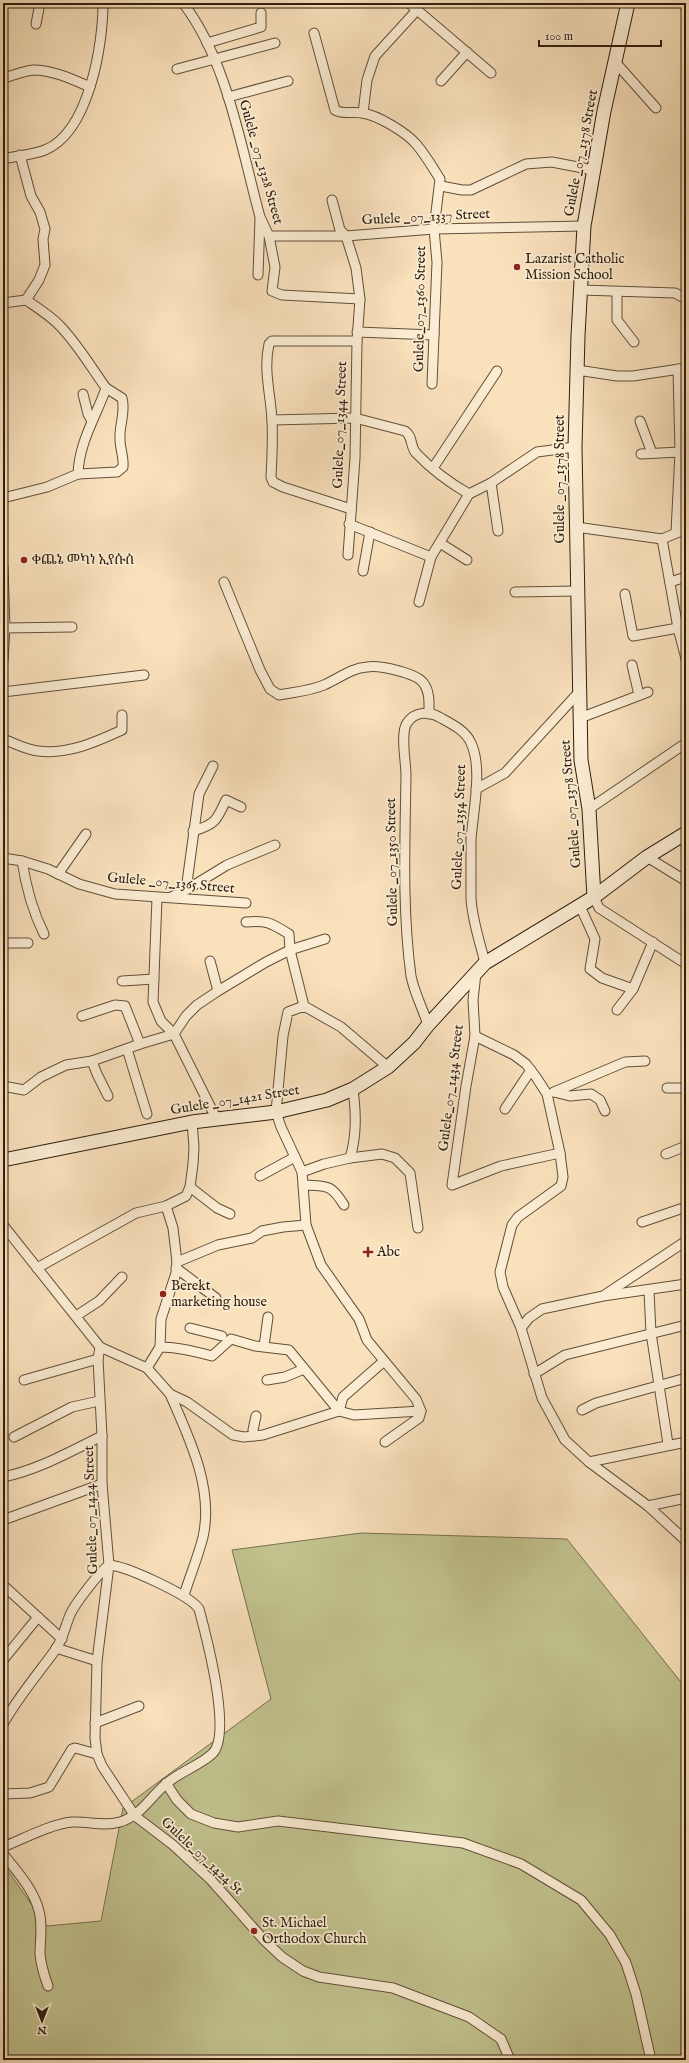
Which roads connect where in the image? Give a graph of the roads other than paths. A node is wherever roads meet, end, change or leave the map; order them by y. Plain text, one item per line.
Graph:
1 (40, 3) edge
2 (103, 3) edge
3 (183, 3) edge
4 (409, 3) edge
5 (628, 3) edge
6 (417, 10) junction
7 (261, 13) dead end
8 (36, 24) dead end
9 (314, 33) dead end
10 (207, 43) junction
11 (275, 43) dead end
12 (467, 52) junction
13 (215, 59) junction
14 (616, 63) junction
15 (177, 69) dead end
16 (492, 74) dead end
17 (3, 78) edge
18 (441, 80) dead end
19 (288, 81) dead end
20 (90, 87) junction
21 (228, 97) junction
22 (656, 108) dead end
23 (363, 113) junction
24 (20, 155) junction
25 (3, 159) edge
26 (593, 170) junction
27 (440, 186) junction
28 (332, 200) dead end
29 (260, 217) junction
30 (584, 226) junction
31 (434, 229) junction
32 (269, 236) junction
33 (346, 236) junction
34 (258, 275) dead end
35 (581, 290) junction
36 (617, 292) junction
37 (360, 299) junction
38 (686, 299) edge
39 (26, 300) junction
40 (3, 303) edge
41 (357, 332) junction
42 (434, 335) junction
43 (356, 341) junction
44 (634, 342) dead end
45 (682, 369) edge
46 (577, 370) junction
47 (497, 371) dead end
48 (432, 384) dead end
49 (106, 388) junction
50 (82, 394) dead end
51 (355, 418) junction
52 (272, 420) junction
53 (640, 421) dead end
54 (92, 422) junction
55 (575, 447) junction
56 (680, 452) junction
57 (652, 453) junction
58 (641, 454) dead end
59 (433, 468) junction
60 (78, 474) junction
61 (491, 483) junction
62 (469, 494) junction
63 (3, 498) edge
64 (351, 510) junction
65 (349, 524) junction
66 (576, 527) junction
67 (686, 529) edge
68 (498, 531) dead end
69 (370, 532) junction
70 (676, 532) junction
71 (662, 538) junction
72 (440, 543) junction
73 (348, 555) dead end
74 (431, 557) junction
75 (467, 560) dead end
76 (3, 566) edge
77 (363, 571) dead end
78 (686, 577) edge
79 (224, 582) dead end
80 (670, 582) junction
81 (4, 589) edge
82 (578, 591) junction
83 (515, 592) dead end
84 (625, 594) dead end
85 (419, 602) dead end
86 (72, 627) dead end
87 (5, 628) junction
88 (678, 628) junction
89 (686, 659) edge
90 (3, 661) edge
91 (632, 665) dead end
92 (144, 674) dead end
93 (580, 691) junction
94 (3, 692) edge
95 (429, 714) junction
96 (122, 715) dead end
97 (580, 718) junction
98 (3, 739) edge
99 (686, 743) edge
100 (213, 766) dead end
101 (476, 789) junction
102 (241, 807) dead end
103 (589, 808) junction
104 (193, 831) junction
105 (686, 833) edge
106 (86, 834) dead end
107 (275, 845) dead end
108 (647, 857) junction
109 (3, 858) edge
110 (22, 861) junction
111 (58, 874) junction
112 (686, 881) edge
113 (186, 890) junction
114 (171, 897) junction
115 (594, 897) junction
116 (157, 898) junction
117 (246, 903) dead end
118 (580, 906) junction
119 (246, 922) dead end
120 (44, 934) dead end
121 (325, 939) dead end
122 (3, 942) edge
123 (653, 942) junction
124 (28, 943) dead end
125 (290, 950) junction
126 (210, 961) dead end
127 (686, 964) edge
128 (481, 968) junction
129 (154, 979) junction
130 (122, 981) dead end
131 (633, 989) junction
132 (218, 991) junction
133 (304, 1006) junction
134 (617, 1010) dead end
135 (82, 1016) dead end
136 (428, 1025) junction
137 (174, 1034) junction
138 (475, 1036) junction
139 (140, 1044) junction
140 (127, 1049) junction
141 (645, 1060) dead end
142 (92, 1061) junction
143 (388, 1067) junction
144 (531, 1070) junction
145 (3, 1086) edge
146 (353, 1088) junction
147 (667, 1088) dead end
148 (686, 1088) edge
149 (551, 1093) junction
150 (108, 1096) dead end
151 (505, 1109) dead end
152 (605, 1111) dead end
153 (276, 1112) junction
154 (147, 1114) dead end
155 (216, 1118) junction
156 (192, 1122) junction
157 (686, 1146) edge
158 (560, 1153) junction
159 (666, 1154) dead end
160 (295, 1158) junction
161 (350, 1158) junction
162 (3, 1160) edge
163 (302, 1172) junction
164 (260, 1176) dead end
165 (304, 1185) junction
166 (190, 1187) junction
167 (344, 1205) dead end
168 (166, 1206) junction
169 (686, 1207) edge
170 (230, 1214) dead end
171 (642, 1222) dead end
172 (3, 1225) edge
173 (306, 1225) junction
174 (418, 1228) dead end
175 (686, 1241) edge
176 (177, 1265) junction
177 (37, 1268) junction
178 (122, 1277) dead end
179 (686, 1284) edge
180 (649, 1291) junction
181 (603, 1296) junction
182 (216, 1298) dead end
183 (76, 1316) junction
184 (268, 1317) dead end
185 (686, 1325) edge
186 (190, 1328) dead end
187 (521, 1328) junction
188 (651, 1333) junction
189 (222, 1338) junction
190 (264, 1346) junction
191 (100, 1347) junction
192 (160, 1347) junction
193 (98, 1359) junction
194 (384, 1362) junction
195 (147, 1368) junction
196 (304, 1369) junction
197 (534, 1374) junction
198 (686, 1378) edge
199 (24, 1380) dead end
200 (267, 1380) dead end
201 (659, 1385) junction
202 (170, 1394) junction
203 (99, 1400) junction
204 (582, 1410) dead end
205 (339, 1411) junction
206 (421, 1411) junction
207 (256, 1416) dead end
208 (102, 1436) junction
209 (254, 1436) junction
210 (14, 1437) dead end
211 (385, 1442) dead end
212 (686, 1442) edge
213 (668, 1444) junction
214 (589, 1462) junction
215 (3, 1477) edge
216 (102, 1484) junction
217 (686, 1498) edge
218 (648, 1506) junction
219 (3, 1520) edge
220 (686, 1541) edge
221 (109, 1565) junction
222 (3, 1585) edge
223 (184, 1595) junction
224 (38, 1617) junction
225 (62, 1639) junction
226 (56, 1648) junction
227 (3, 1660) edge
228 (97, 1660) junction
229 (139, 1706) dead end
230 (95, 1723) junction
231 (3, 1724) edge
232 (97, 1754) junction
233 (166, 1783) junction
234 (3, 1794) edge
235 (135, 1816) junction
236 (3, 1847) edge
237 (3, 1854) edge
238 (48, 1986) dead end
239 (510, 2060) edge
240 (651, 2060) edge

1 - 8 street
2 - 20 street
3 - 10 street, Gulele _07_1328 Street
4 - 6 street
5 - 14 main road, Gulele _07_1378 Street
6 - 12 street
6 - 23 street
7 - 10 street
9 - 23 street
10 - 13 street, Gulele _07_1328 Street
11 - 13 street
12 - 16 street
12 - 18 street
13 - 15 street
13 - 21 street, Gulele _07_1328 Street
14 - 22 street
14 - 26 main road, Gulele _07_1378 Street
17 - 20 street
19 - 21 street
20 - 24 street
21 - 29 street, Gulele _07_1328 Street
23 - 27 street
24 - 25 street
24 - 39 street
26 - 27 street
26 - 30 main road, Gulele _07_1378 Street
27 - 31 street, Gulele_07_1360 Street
28 - 33 street
29 - 32 street, Gulele _07_1328 Street
29 - 34 street
30 - 31 street, Gulele _07_1337 Street
30 - 35 main road, Gulele _07_1378 Street
31 - 33 street, Gulele _07_1337 Street
31 - 42 street, Gulele_07_1360 Street
32 - 33 street, Gulele _07_1337 Street
32 - 37 street, Gulele _07_1328 Street
33 - 37 street
35 - 36 street
35 - 46 main road, Gulele _07_1378 Street
36 - 38 street
36 - 44 street
37 - 41 street
39 - 40 street
39 - 49 street
41 - 42 street
41 - 43 street, Gulele_07_1344 Street
42 - 48 street, Gulele_07_1360 Street
43 - 51 street, Gulele_07_1344 Street
43 - 52 street
45 - 46 street
45 - 56 street
46 - 55 main road, Gulele _07_1378 Street
47 - 59 street
49 - 54 street
49 - 60 street
50 - 54 street
51 - 52 street
51 - 59 street
51 - 64 street, Gulele_07_1344 Street
52 - 64 street, Gulele_07_1344 Street
53 - 57 street
54 - 60 street
55 - 61 street
55 - 66 main road, Gulele _07_1378 Street
56 - 57 street
56 - 70 street
57 - 58 street
59 - 62 street
60 - 63 street
61 - 62 street
61 - 68 street
62 - 72 street
64 - 65 street, Gulele_07_1344 Street
65 - 69 street
65 - 73 street, Gulele_07_1344 Street
66 - 71 street
66 - 82 main road, Gulele _07_1378 Street
67 - 70 street
69 - 74 street
69 - 77 street
70 - 71 street
71 - 80 street
72 - 74 street
72 - 75 street
74 - 85 street
76 - 81 street
78 - 80 street
79 - 95 street
80 - 88 street
81 - 87 street
82 - 83 street
82 - 93 main road, Gulele _07_1378 Street
84 - 88 street
86 - 87 street
87 - 90 street
88 - 89 street
91 - 97 street
92 - 94 street
93 - 97 main road, Gulele _07_1378 Street
93 - 101 street
95 - 101 street, Gulele_07_1354 Street
95 - 136 street, Gulele _07_1350 Street
96 - 98 street
97 - 103 main road, Gulele _07_1378 Street
99 - 103 street
100 - 104 street
101 - 128 street, Gulele_07_1354 Street
102 - 104 street
103 - 115 main road, Gulele _07_1378 Street
104 - 113 street
105 - 108 main road, Gulele _07_1421 Street
106 - 111 street
107 - 113 street
108 - 112 street
108 - 115 main road, Gulele _07_1421 Street
109 - 110 street, Gulele _07_1365 Street
110 - 111 street, Gulele _07_1365 Street
110 - 120 street
111 - 116 street, Gulele _07_1365 Street
113 - 114 street
114 - 116 street, Gulele _07_1365 Street
114 - 117 street, Gulele _07_1365 Street
115 - 118 main road, Gulele _07_1421 Street
115 - 123 street
116 - 129 street
118 - 128 main road, Gulele _07_1421 Street
118 - 131 street
119 - 125 street
121 - 125 street
122 - 124 street
123 - 127 street
123 - 131 street
125 - 132 street
125 - 133 street
126 - 132 street
128 - 136 main road, Gulele _07_1421 Street
128 - 138 street, Gulele_07_1434 Street
129 - 130 street
129 - 137 street
131 - 134 street
132 - 137 street
133 - 143 street
133 - 153 street
135 - 139 street
136 - 143 main road, Gulele _07_1421 Street
137 - 139 street
137 - 155 street
138 - 144 street
138 - 158 street, Gulele_07_1434 Street
139 - 140 street
140 - 142 street
140 - 154 street
141 - 149 street
142 - 145 street
142 - 150 street
143 - 146 main road, Gulele _07_1421 Street
144 - 149 street
144 - 151 street
146 - 153 main road, Gulele _07_1421 Street
146 - 161 street
147 - 148 street
149 - 152 street
149 - 158 street
153 - 155 main road, Gulele _07_1421 Street
153 - 160 street
155 - 156 main road, Gulele _07_1421 Street
156 - 162 main road, Gulele _07_1421 Street
156 - 166 street
157 - 159 street
158 - 187 street
160 - 163 street
160 - 164 street
161 - 163 street
161 - 174 street
163 - 165 street
165 - 167 street
165 - 173 street
166 - 168 street
166 - 170 street
168 - 176 street
168 - 177 street
169 - 171 street
172 - 177 street
173 - 176 street
173 - 194 street
175 - 181 street
176 - 182 street
176 - 192 street
177 - 183 street
178 - 183 street
179 - 180 street
180 - 181 street
180 - 188 street
181 - 187 street
183 - 191 street
184 - 190 street
185 - 188 street
186 - 189 street
187 - 197 street
188 - 197 street
188 - 201 street
189 - 190 street
189 - 192 street
190 - 196 street
191 - 193 street, Gulele_07_1424 Street
191 - 195 street
192 - 195 street
193 - 199 street
193 - 203 street, Gulele_07_1424 Street
194 - 205 street
194 - 206 street
195 - 202 street
196 - 200 street
196 - 205 street
197 - 214 street
198 - 201 street
201 - 204 street
201 - 213 street
202 - 209 street
202 - 223 street
203 - 208 street, Gulele_07_1424 Street
203 - 210 street
205 - 206 street
205 - 209 street
206 - 211 street
207 - 209 street
208 - 215 street
208 - 216 street, Gulele_07_1424 Street
212 - 213 street
213 - 214 street
214 - 218 street
216 - 219 street
216 - 221 street, Gulele_07_1424 Street
217 - 218 street
218 - 220 street
221 - 223 street
221 - 225 street
221 - 228 street, Gulele_07_1424 Street
222 - 224 street
223 - 233 street
224 - 225 street
224 - 227 street
225 - 226 street
226 - 228 street
226 - 231 street
228 - 230 street, Gulele_07_1424 Street
229 - 230 street
230 - 232 street, Gulele_07_1424 Street
232 - 234 street
232 - 235 street, Gulele_07_1424 Street
233 - 235 street
233 - 240 street
235 - 236 street
235 - 239 street, Gulele_07_1424 St
237 - 238 street

